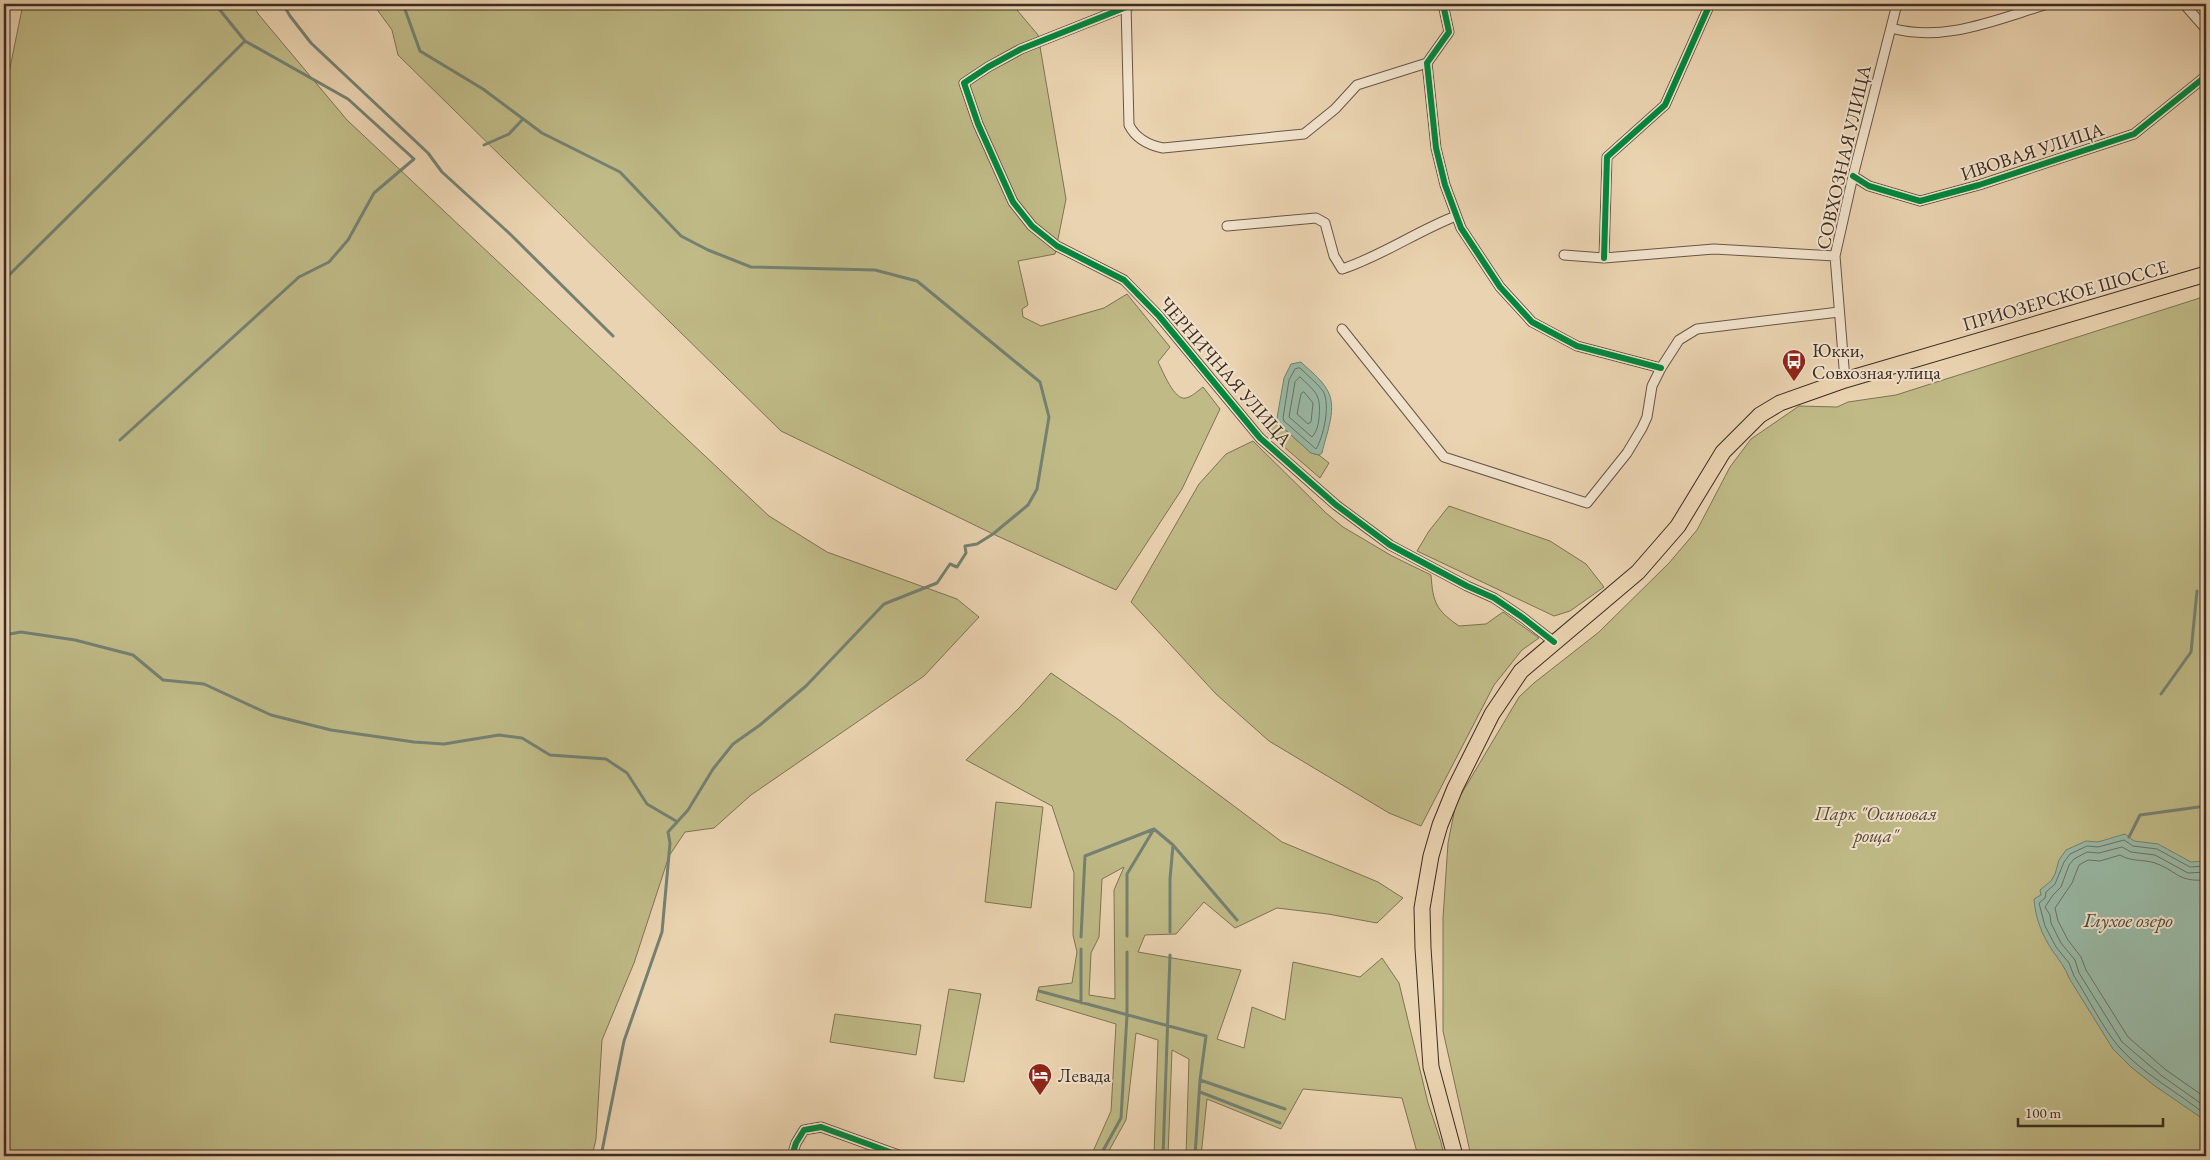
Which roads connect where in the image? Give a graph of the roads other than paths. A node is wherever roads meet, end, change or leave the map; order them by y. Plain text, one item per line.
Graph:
1 (1129, 4) edge
2 (1443, 4) edge
3 (1710, 4) edge
4 (1898, 4) edge
5 (2048, 4) edge
6 (2184, 4) edge
7 (1891, 28) junction
8 (2206, 29) edge
9 (1427, 63) junction
10 (2206, 76) edge
11 (1853, 176) junction
12 (1456, 216) junction
13 (1227, 226) dead end
14 (1564, 255) dead end
15 (1835, 256) junction
16 (1604, 258) junction
17 (2206, 274) edge
18 (1839, 312) junction
19 (1342, 329) dead end
20 (1661, 368) junction
21 (1845, 380) junction
22 (1554, 642) junction
23 (792, 1156) edge
24 (901, 1156) edge
25 (1454, 1156) edge

1 - 9 street
1 - 22 street, ЧЕРНИЧНАЯ УЛИЦА
2 - 9 street
3 - 16 street
4 - 7 street, СОВХОЗНАЯ УЛИЦА
5 - 7 street
6 - 8 street
7 - 11 street, СОВХОЗНАЯ УЛИЦА
9 - 12 street
10 - 11 street, ИВОВАЯ УЛИЦА
11 - 15 street, СОВХОЗНАЯ УЛИЦА
12 - 13 street
12 - 20 street
14 - 16 street
15 - 16 street
15 - 18 street, СОВХОЗНАЯ УЛИЦА
17 - 21 main road, ПРИОЗЕРСКОЕ ШОССЕ
18 - 20 street
18 - 21 street, СОВХОЗНАЯ УЛИЦА
19 - 20 street
21 - 22 main road, ПРИОЗЕРСКОЕ ШОССЕ
22 - 25 main road, ПРИОЗЕРСКОЕ ШОССЕ
23 - 24 street

